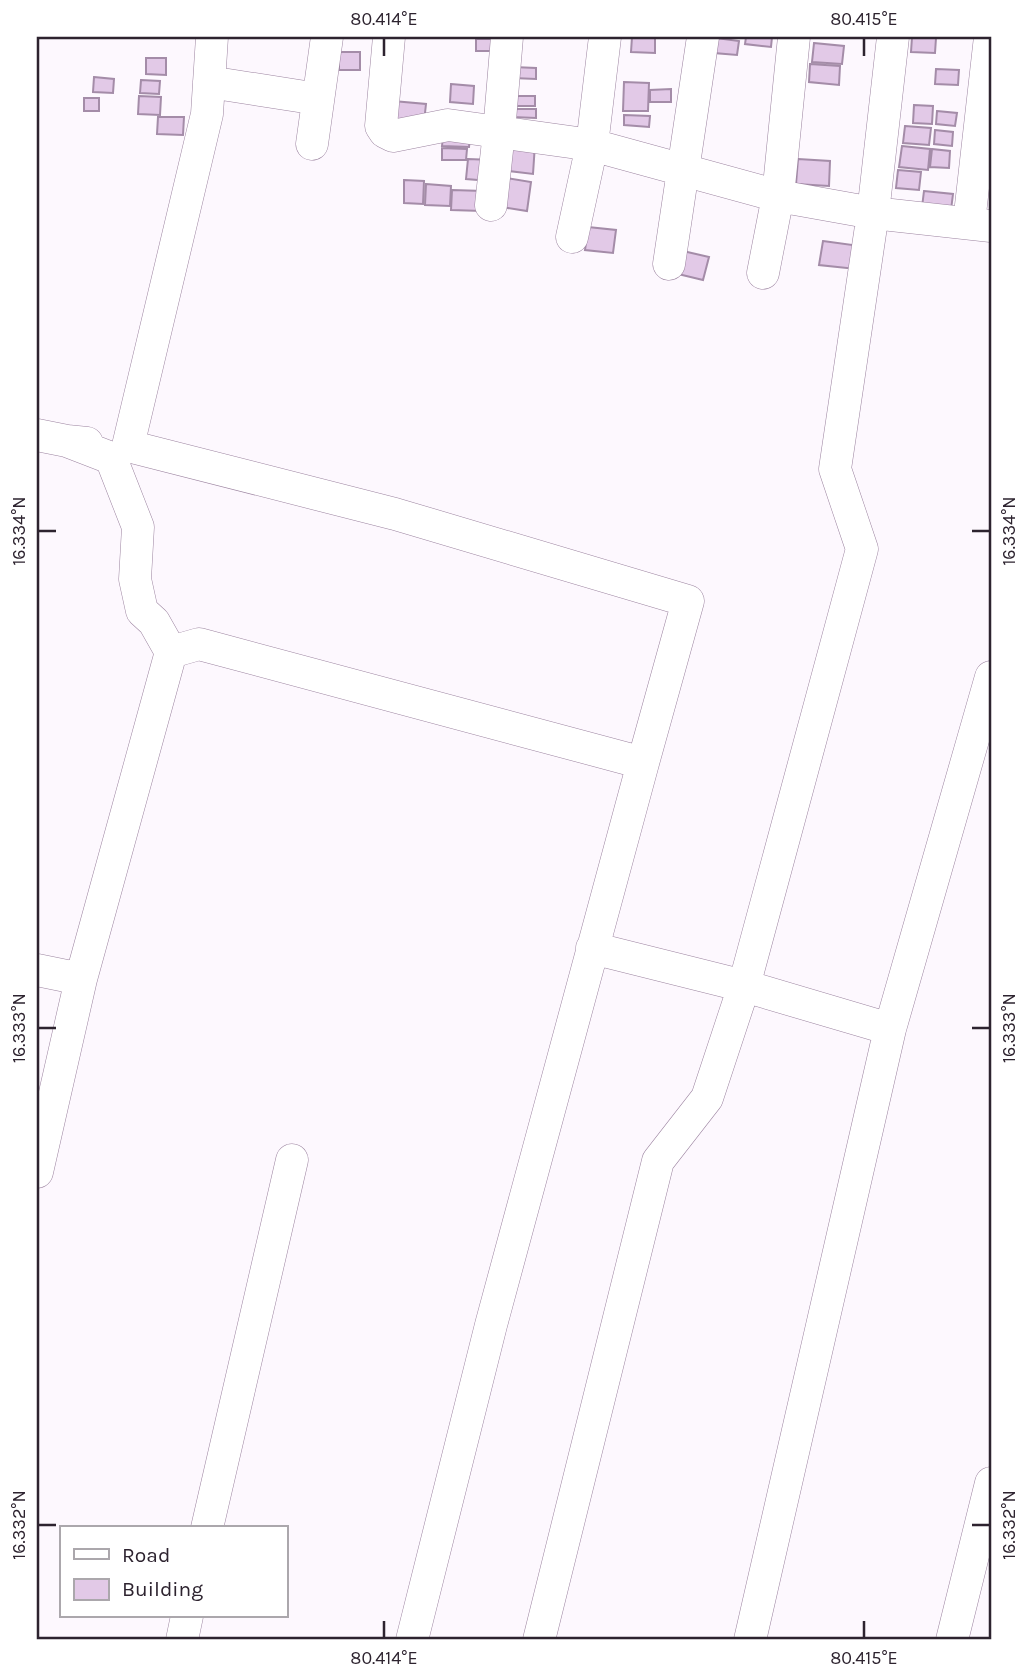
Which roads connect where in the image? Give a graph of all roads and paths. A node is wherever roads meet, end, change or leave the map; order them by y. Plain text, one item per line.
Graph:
1 (212, 37) edge
2 (327, 37) edge
3 (389, 37) edge
4 (507, 37) edge
5 (605, 37) edge
6 (703, 37) edge
7 (794, 37) edge
8 (892, 37) edge
9 (990, 37) edge
10 (209, 82) junction
11 (318, 99) junction
12 (499, 132) junction
13 (312, 144) dead end
14 (592, 145) junction
15 (683, 170) junction
16 (778, 197) junction
17 (491, 205) dead end
18 (873, 213) junction
19 (980, 225) edge
20 (572, 237) dead end
21 (669, 264) dead end
22 (763, 272) dead end
23 (52, 438) edge
24 (128, 446) junction
25 (171, 652) junction
26 (991, 677) edge
27 (643, 763) junction
28 (592, 948) junction
29 (37, 970) edge
30 (81, 979) junction
31 (744, 986) junction
32 (890, 1029) junction
33 (292, 1160) dead end
34 (37, 1172) edge
35 (991, 1483) edge
36 (207, 1526) edge
37 (186, 1618) edge
38 (181, 1640) edge
39 (412, 1640) edge
40 (539, 1640) edge
41 (750, 1640) edge
42 (952, 1640) edge

1 - 10 street
2 - 11 street
3 - 12 street
4 - 12 street
5 - 14 street
6 - 15 street
7 - 16 street
8 - 18 street
9 - 19 street
10 - 11 street
10 - 24 street
11 - 13 street
12 - 14 street
12 - 17 street
14 - 15 street
14 - 20 street
15 - 16 street
15 - 21 street
16 - 18 street
16 - 22 street
18 - 19 street
18 - 31 street
23 - 24 street
23 - 25 street
24 - 27 street
25 - 27 street
25 - 30 street
26 - 32 street
27 - 28 street
28 - 31 street
28 - 39 street
29 - 30 street
30 - 34 street
31 - 32 street
31 - 40 street
32 - 41 street
33 - 36 street
35 - 42 street
37 - 38 street

